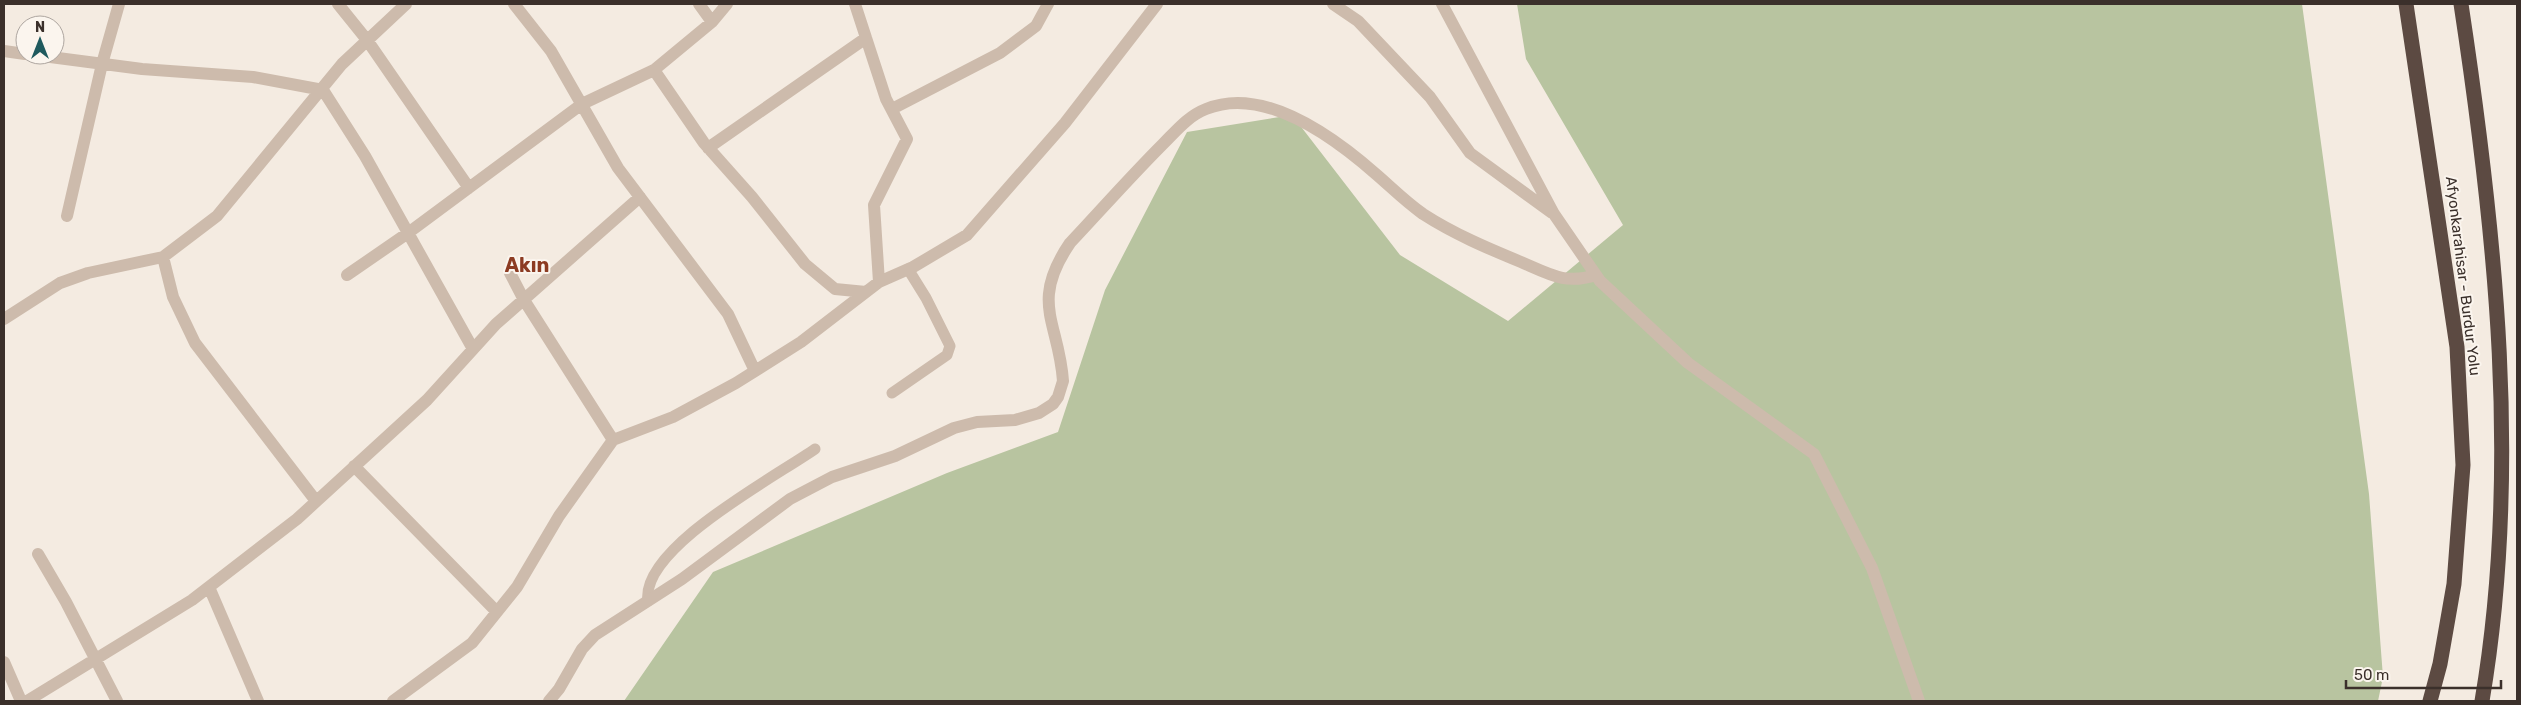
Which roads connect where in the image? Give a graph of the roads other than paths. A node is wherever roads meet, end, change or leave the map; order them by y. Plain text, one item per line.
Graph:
1 (119, 4) edge
2 (338, 4) edge
3 (406, 4) edge
4 (699, 4) edge
5 (727, 4) edge
6 (855, 4) edge
7 (1048, 4) edge
8 (1157, 4) edge
9 (1333, 4) edge
10 (1442, 4) edge
11 (2406, 4) edge
12 (2460, 4) edge
13 (520, 6) edge
14 (712, 22) junction
15 (866, 38) junction
16 (367, 40) junction
17 (65, 59) edge
18 (102, 64) junction
19 (654, 70) junction
20 (323, 90) junction
21 (582, 104) junction
22 (892, 109) junction
23 (708, 148) junction
24 (469, 188) junction
25 (640, 197) junction
26 (1554, 214) junction
27 (67, 216) dead end
28 (408, 233) junction
29 (163, 257) junction
30 (908, 269) junction
31 (510, 273) dead end
32 (347, 275) dead end
33 (1596, 275) junction
34 (879, 282) junction
35 (866, 292) junction
36 (524, 300) junction
37 (4, 320) edge
38 (474, 349) junction
39 (755, 371) junction
40 (892, 393) dead end
41 (612, 440) junction
42 (816, 449) dead end
43 (354, 466) junction
44 (316, 501) junction
45 (38, 554) dead end
46 (210, 587) junction
47 (648, 601) junction
48 (497, 612) junction
49 (94, 660) junction
50 (4, 662) edge
51 (21, 701) edge
52 (27, 701) edge
53 (117, 701) edge
54 (258, 701) edge
55 (393, 701) edge
56 (549, 701) edge
57 (1919, 701) edge
58 (2430, 701) edge
59 (2482, 701) edge

1 - 18 street
2 - 16 street
3 - 16 street
4 - 14 street
5 - 14 street
6 - 15 street
7 - 22 street
8 - 30 street
9 - 26 street
10 - 26 street
11 - 58 highway, Afyonkarahisar - Burdur Yolu
12 - 59 highway
13 - 21 street
14 - 19 street
15 - 22 street
15 - 23 street
16 - 20 street
16 - 24 street
17 - 18 street
18 - 20 street
18 - 27 street
19 - 21 street
19 - 23 street
20 - 28 street
20 - 29 street
21 - 24 street
21 - 25 street
22 - 34 street
23 - 35 street
24 - 28 street
25 - 36 street
25 - 39 street
26 - 33 street
28 - 32 street
28 - 38 street
29 - 37 street
29 - 44 street
30 - 34 street
30 - 40 lane
31 - 36 street
33 - 47 street
33 - 57 street
34 - 35 street
35 - 39 street
36 - 38 street
36 - 41 street
38 - 43 street
39 - 41 street
41 - 48 street
42 - 47 lane
43 - 44 street
43 - 48 street
44 - 46 street
45 - 49 street
46 - 49 street
46 - 54 street
47 - 56 street
48 - 55 street
49 - 52 street
49 - 53 street
50 - 51 street

